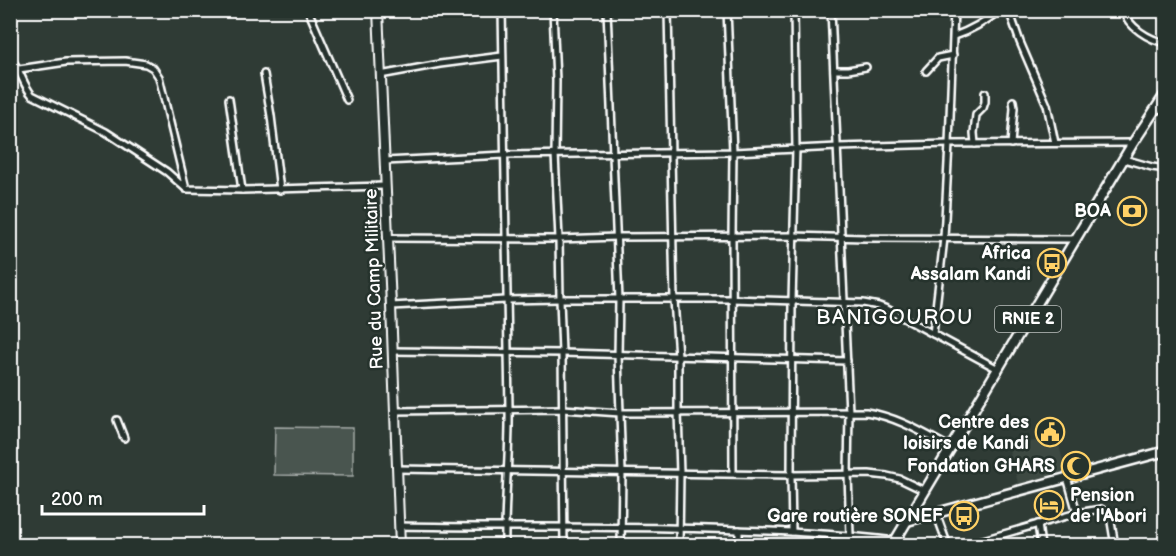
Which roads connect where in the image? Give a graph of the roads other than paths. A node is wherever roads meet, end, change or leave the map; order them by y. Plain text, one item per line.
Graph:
1 (308, 10) edge
2 (378, 10) edge
3 (502, 10) edge
4 (553, 10) edge
5 (607, 10) edge
6 (668, 10) edge
7 (727, 10) edge
8 (794, 10) edge
9 (831, 10) edge
10 (954, 10) edge
11 (1000, 10) edge
12 (1009, 10) edge
13 (1123, 10) edge
14 (954, 36) junction
15 (1166, 43) edge
16 (953, 55) junction
17 (502, 56) junction
18 (10, 58) edge
19 (866, 68) dead end
20 (19, 69) junction
21 (834, 70) junction
22 (926, 71) dead end
23 (264, 74) dead end
24 (380, 75) junction
25 (985, 93) dead end
26 (1166, 93) edge
27 (230, 99) dead end
28 (347, 100) dead end
29 (1013, 101) dead end
30 (1161, 110) edge
31 (1055, 143) junction
32 (1133, 143) junction
33 (950, 144) junction
34 (975, 144) junction
35 (1011, 144) junction
36 (838, 147) junction
37 (796, 149) junction
38 (733, 152) junction
39 (672, 153) junction
40 (555, 154) junction
41 (613, 154) junction
42 (505, 156) junction
43 (1124, 159) junction
44 (385, 161) junction
45 (1166, 169) edge
46 (385, 186) junction
47 (186, 189) junction
48 (242, 190) junction
49 (280, 190) junction
50 (732, 236) junction
51 (793, 236) junction
52 (617, 237) junction
53 (674, 237) junction
54 (388, 238) junction
55 (505, 238) junction
56 (841, 238) junction
57 (944, 238) junction
58 (559, 239) junction
59 (1075, 239) junction
60 (732, 299) junction
61 (506, 300) junction
62 (560, 300) junction
63 (619, 300) junction
64 (674, 300) junction
65 (792, 301) junction
66 (845, 302) junction
67 (391, 306) junction
68 (933, 334) junction
69 (392, 351) junction
70 (507, 353) junction
71 (562, 353) junction
72 (618, 355) junction
73 (678, 356) junction
74 (734, 357) junction
75 (793, 359) junction
76 (847, 361) junction
77 (998, 369) junction
78 (563, 409) junction
79 (509, 410) junction
80 (394, 411) junction
81 (678, 412) junction
82 (734, 412) junction
83 (792, 412) junction
84 (849, 412) junction
85 (620, 413) junction
86 (117, 420) dead end
87 (124, 438) dead end
88 (951, 448) junction
89 (1163, 452) edge
90 (397, 469) junction
91 (507, 470) junction
92 (564, 471) junction
93 (622, 472) junction
94 (680, 473) junction
95 (733, 473) junction
96 (848, 474) junction
97 (791, 475) junction
98 (1067, 477) junction
99 (925, 490) junction
100 (936, 513) junction
101 (1077, 513) junction
102 (906, 521) junction
103 (1038, 524) junction
104 (399, 526) junction
105 (505, 527) junction
106 (564, 527) junction
107 (621, 527) junction
108 (679, 528) junction
109 (739, 530) junction
110 (792, 532) junction
111 (850, 535) junction
112 (893, 543) edge
113 (400, 546) edge
114 (505, 546) edge
115 (564, 546) edge
116 (621, 546) edge
117 (679, 546) edge
118 (739, 546) edge
119 (948, 546) edge
120 (962, 546) edge
121 (1041, 546) edge
122 (1115, 546) edge

1 - 28 street
2 - 24 street, Rue du Camp Militaire
3 - 17 street
4 - 40 street
5 - 41 street
6 - 39 street
7 - 38 street
8 - 37 street
9 - 21 street
10 - 14 street
11 - 14 street
12 - 31 street
13 - 15 street
14 - 16 street
16 - 22 street
16 - 33 street
17 - 24 street
17 - 42 street
18 - 20 street
19 - 21 street
20 - 47 street
20 - 47 street
21 - 36 street
23 - 49 street
24 - 44 street, Rue du Camp Militaire
25 - 34 street
26 - 30 main road, RNIE 2
27 - 48 street
29 - 35 street
30 - 32 main road, RNIE 2
31 - 32 street
31 - 35 street
32 - 43 main road, RNIE 2
33 - 34 street
33 - 36 street
33 - 57 street
34 - 35 street
36 - 37 street
36 - 56 street
37 - 38 street
37 - 51 street
38 - 39 street
38 - 50 street
39 - 41 street
39 - 53 street
40 - 41 street
40 - 42 street
40 - 58 street
41 - 52 street
42 - 44 street
42 - 55 street
43 - 45 street
43 - 59 main road, RNIE 2
44 - 46 street, Rue du Camp Militaire
46 - 49 street
46 - 54 street, Rue du Camp Militaire
47 - 48 street
48 - 49 street
50 - 51 street
50 - 53 street
50 - 60 street
51 - 56 street
51 - 65 street
52 - 53 street
52 - 58 street
52 - 63 street
53 - 64 street
54 - 55 street
54 - 67 street, Rue du Camp Militaire
55 - 58 street
55 - 61 street
56 - 57 street
56 - 66 street
57 - 59 street
57 - 68 street
58 - 62 street
59 - 77 main road, RNIE 2
60 - 64 street
60 - 65 street
60 - 74 street
61 - 62 street
61 - 67 street
61 - 70 street
62 - 63 street
62 - 71 street
63 - 64 street
63 - 72 street
64 - 73 street
65 - 66 street
65 - 75 street
66 - 68 street
66 - 76 street
67 - 69 street, Rue du Camp Militaire
68 - 77 street
69 - 70 street
69 - 80 street, Rue du Camp Militaire
70 - 71 street
70 - 79 street
71 - 72 street
71 - 78 street
72 - 73 street
72 - 85 street
73 - 74 street
73 - 81 street
74 - 75 street
74 - 82 street
75 - 76 street
75 - 83 street
76 - 84 street
77 - 88 main road, RNIE 2
78 - 79 street
78 - 85 street
78 - 92 street
79 - 80 street
79 - 91 street
80 - 90 street, Rue du Camp Militaire
81 - 82 street
81 - 85 street
81 - 94 street
82 - 83 street
82 - 95 street
83 - 84 street
83 - 97 street
84 - 88 street
84 - 96 street
85 - 93 street
86 - 87 street
88 - 99 main road, RNIE 2
89 - 98 main road
90 - 91 street
90 - 104 street, Rue du Camp Militaire
91 - 92 street
91 - 105 street
92 - 93 street
92 - 106 street
93 - 94 street
93 - 107 street
94 - 95 street
94 - 108 street
95 - 97 street
96 - 97 street
96 - 99 street
96 - 111 street
97 - 110 street
98 - 100 main road
98 - 101 street
99 - 102 main road, RNIE 2
100 - 102 main road
100 - 119 street
101 - 103 street
101 - 122 street
102 - 112 main road, RNIE 2
103 - 120 street
103 - 121 street
104 - 105 street
104 - 113 street, Rue du Camp Militaire
105 - 106 street
105 - 114 street
106 - 107 street
106 - 115 street
107 - 108 street
107 - 116 street
108 - 109 street
108 - 117 street
109 - 110 street
109 - 118 street
110 - 111 street
111 - 112 street

